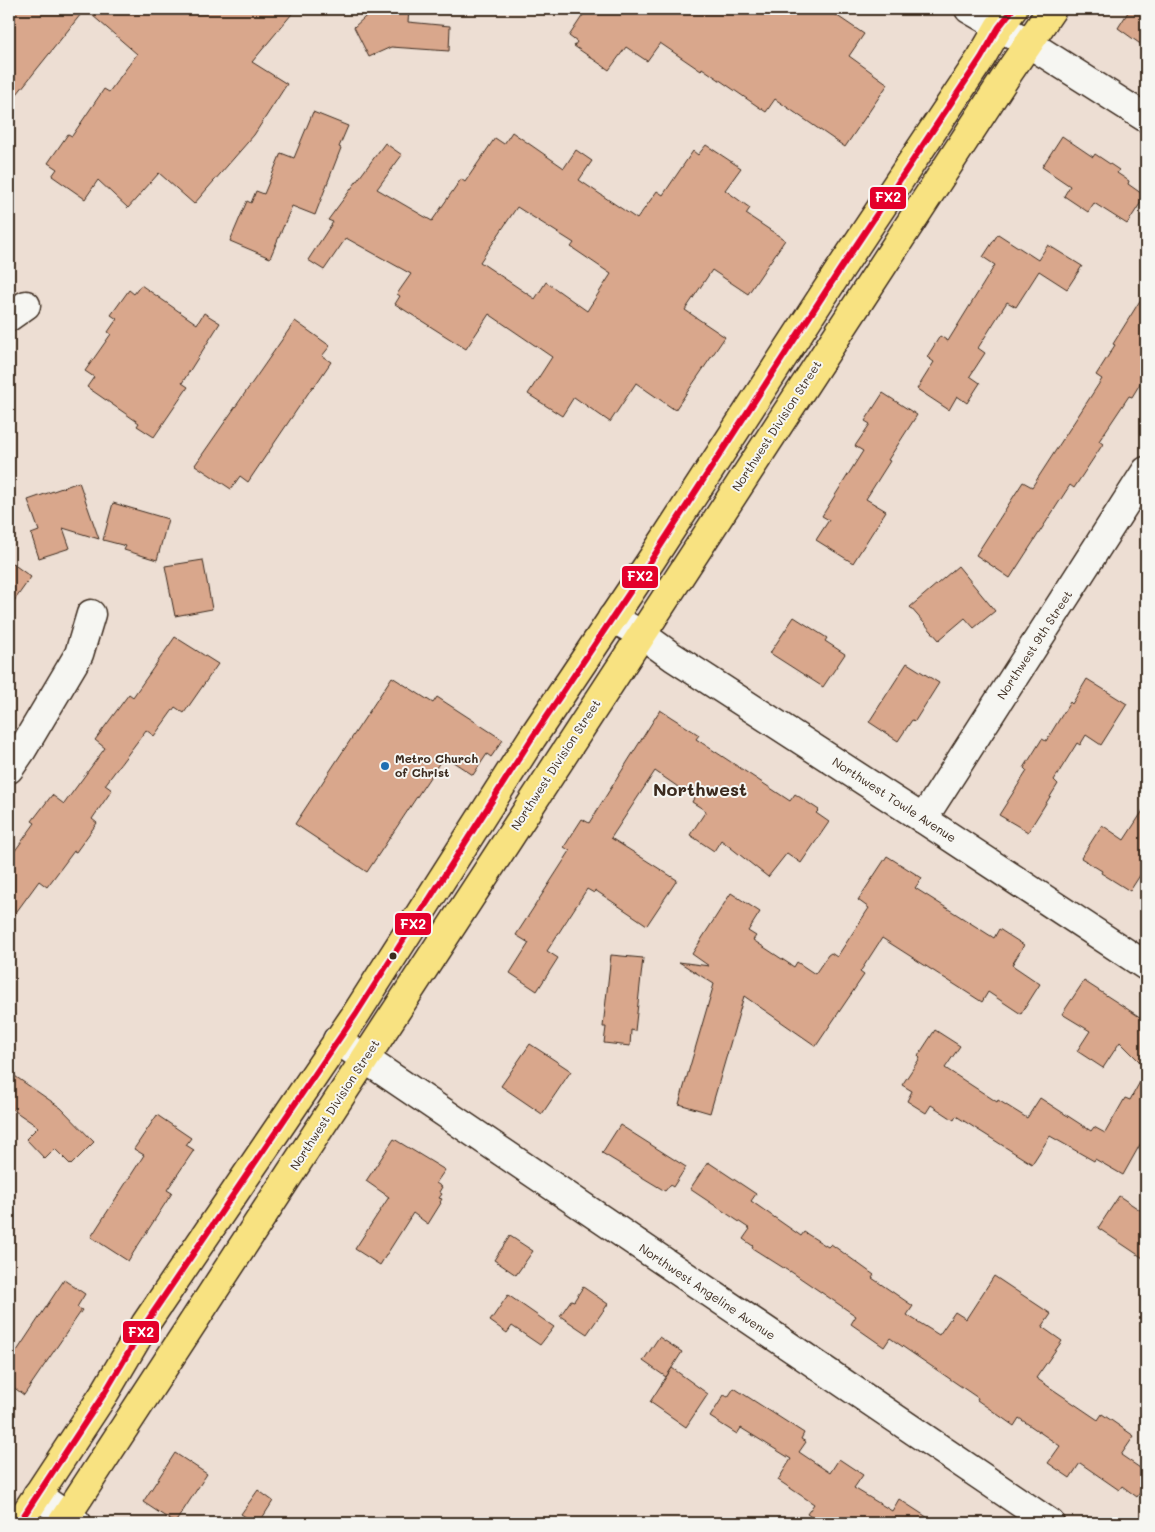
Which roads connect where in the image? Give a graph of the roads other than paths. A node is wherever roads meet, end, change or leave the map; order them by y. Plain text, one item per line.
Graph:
1 (969, 9) edge
2 (1052, 9) edge
3 (1006, 18) edge
4 (1028, 43) junction
5 (1146, 118) edge
6 (1146, 471) edge
7 (92, 614) dead end
8 (612, 618) junction
9 (641, 634) junction
10 (9, 769) edge
11 (923, 819) junction
12 (1146, 966) edge
13 (337, 1040) junction
14 (364, 1059) junction
15 (37, 1495) junction
16 (68, 1521) edge
17 (19, 1523) edge
18 (1050, 1523) edge

1 - 3 street
2 - 4 main road, Northwest Division Street
3 - 4 street
3 - 8 main road
4 - 5 street
4 - 9 main road, Northwest Division Street
6 - 11 street, Northwest 9th Street
7 - 10 street
8 - 9 street, Northwest Towle Avenue
8 - 13 main road
9 - 11 street, Northwest Towle Avenue
9 - 14 main road, Northwest Division Street
11 - 12 street, Northwest Towle Avenue
13 - 14 street, Northwest Angeline Avenue
13 - 15 main road
14 - 16 main road, Northwest Division Street
14 - 18 street, Northwest Angeline Avenue
15 - 16 street
15 - 17 main road

